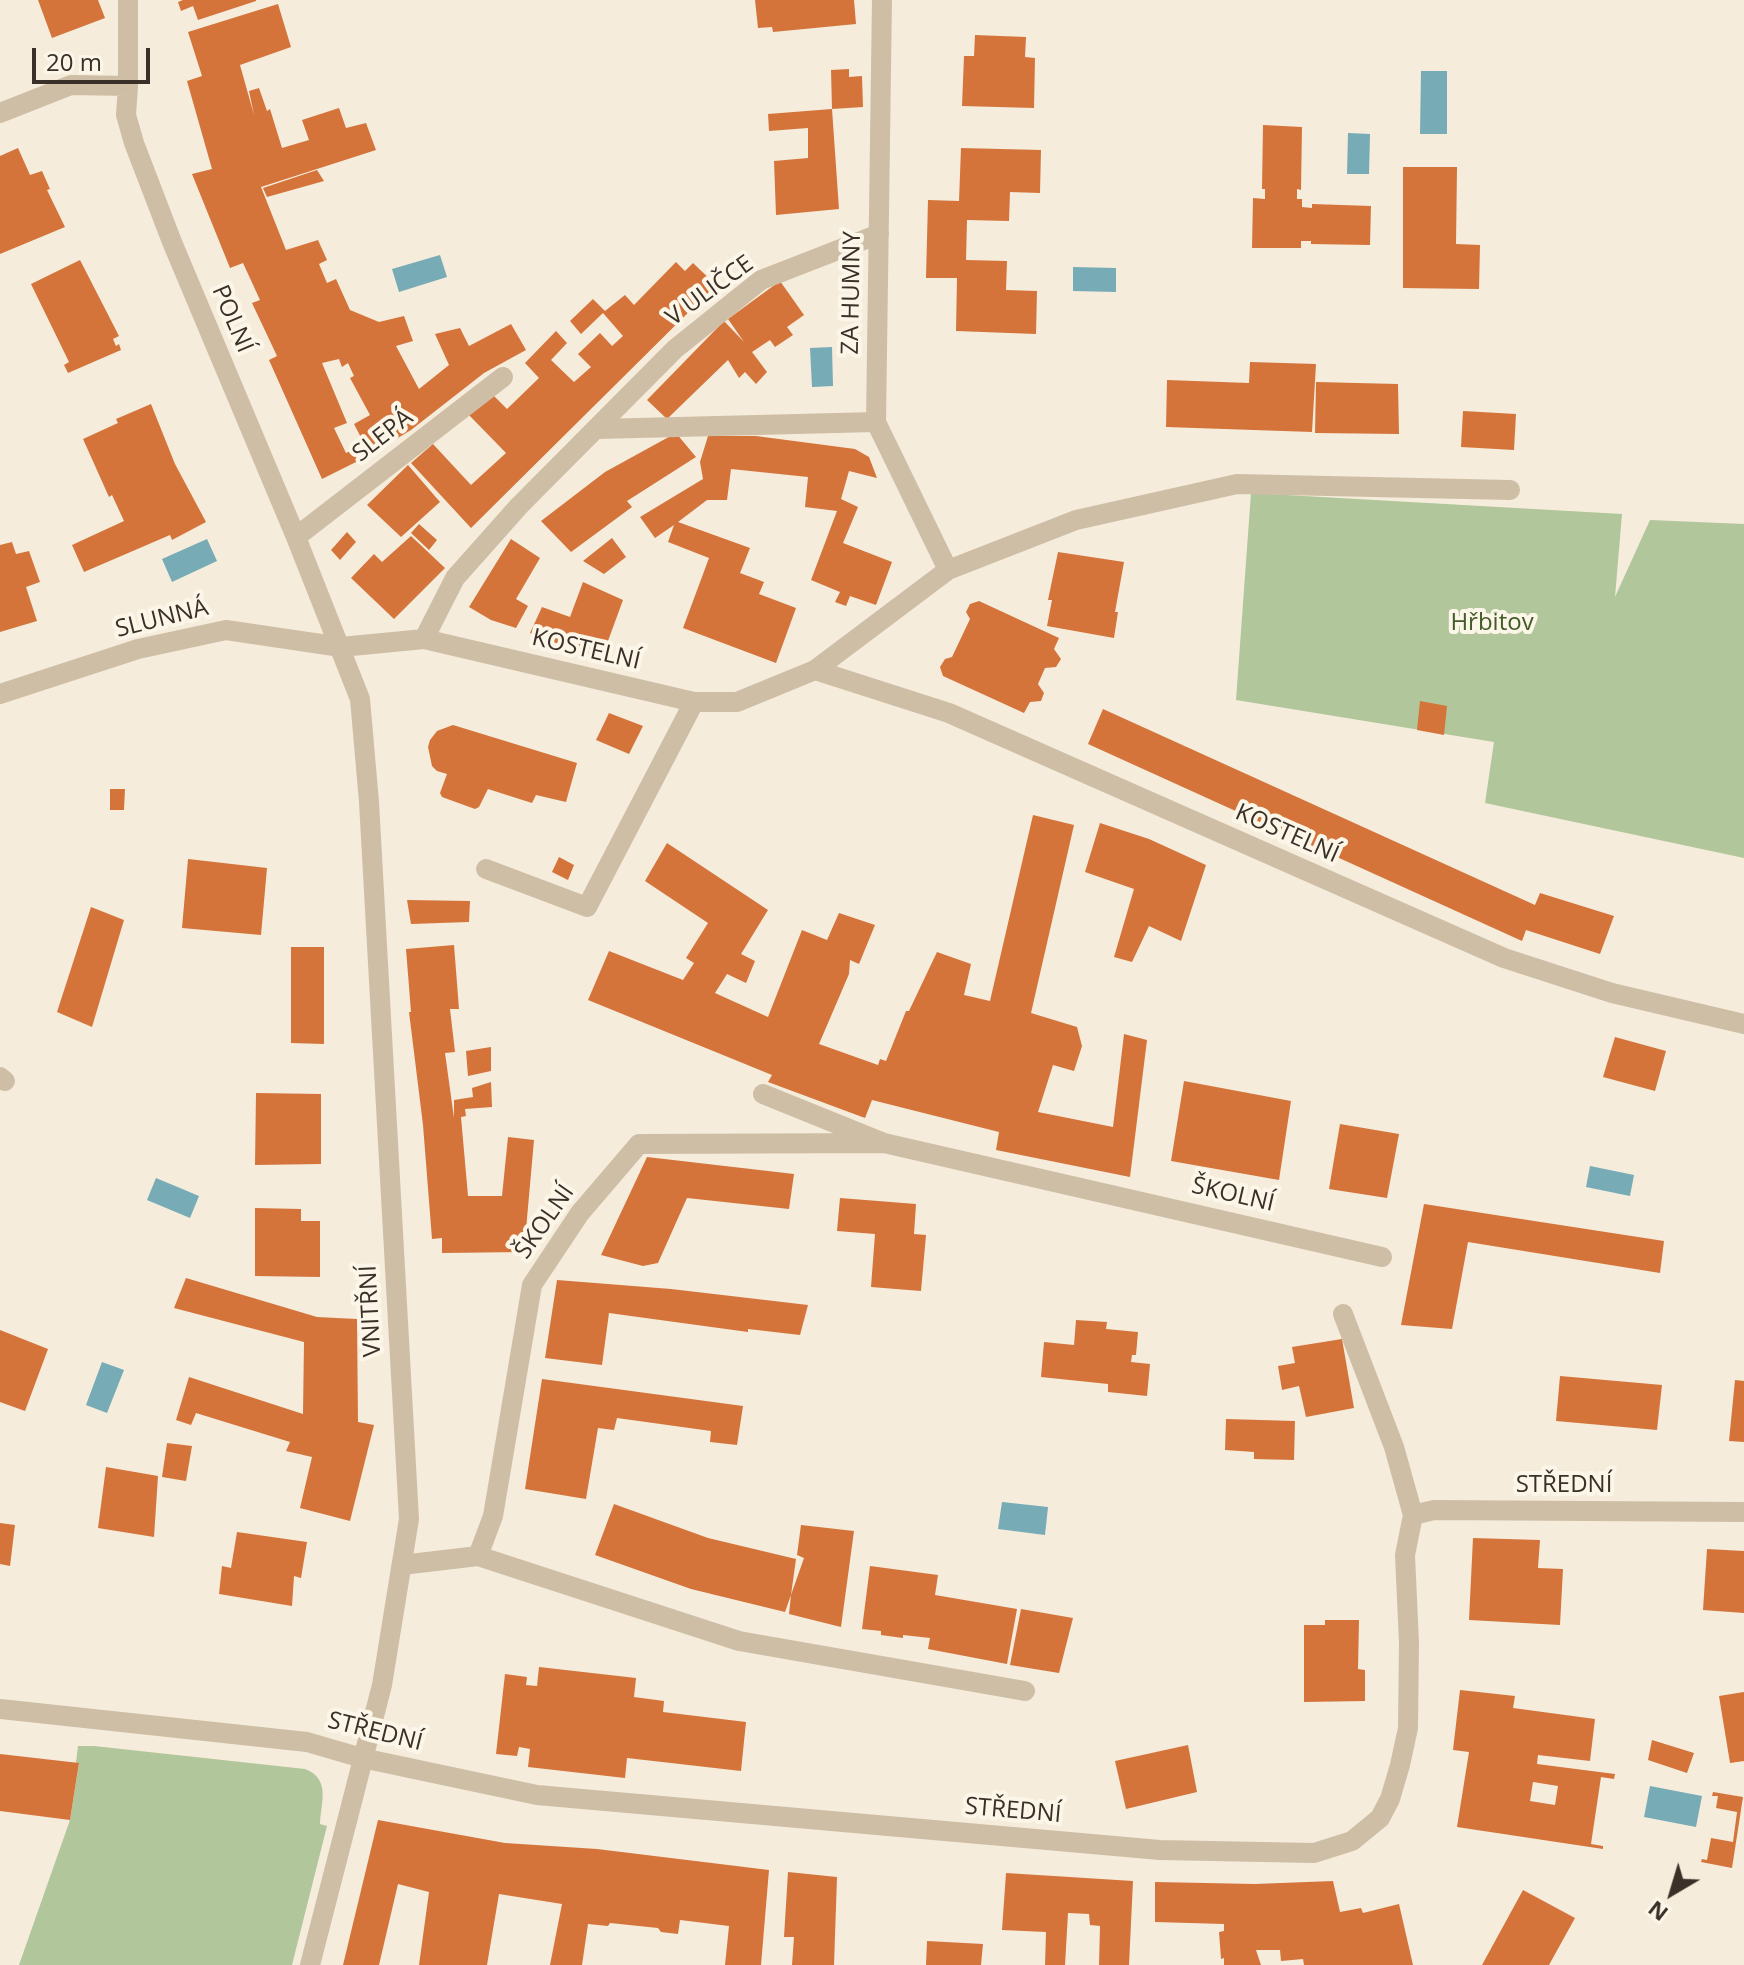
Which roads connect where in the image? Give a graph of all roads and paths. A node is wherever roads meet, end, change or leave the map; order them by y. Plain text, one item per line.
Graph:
1 (128, 0) edge
2 (882, 0) edge
3 (128, 86) junction
4 (0, 113) edge
5 (879, 234) junction
6 (503, 377) dead end
7 (876, 422) junction
8 (598, 429) junction
9 (1510, 490) dead end
10 (296, 537) junction
11 (948, 570) junction
12 (424, 639) junction
13 (341, 647) junction
14 (815, 670) junction
15 (0, 694) edge
16 (694, 702) junction
17 (486, 869) dead end
18 (1744, 1024) edge
19 (763, 1094) dead end
20 (884, 1143) junction
21 (1382, 1257) dead end
22 (1343, 1314) dead end
23 (1744, 1512) edge
24 (1413, 1515) junction
25 (478, 1556) junction
26 (402, 1565) junction
27 (1025, 1691) dead end
28 (0, 1709) edge
29 (362, 1758) junction
30 (310, 1965) edge

1 - 3 street, POLNÍ
2 - 5 street, ZA HUMNY
3 - 4 street
3 - 10 street, POLNÍ
5 - 7 street, ZA HUMNY
5 - 8 street, V ULIČCE
6 - 10 street, SLEPÁ
7 - 8 street
7 - 11 street, ZA HUMNY
8 - 12 street, V ULIČCE
9 - 11 street, KOSTELNÍ
10 - 13 street, POLNÍ
11 - 14 street, KOSTELNÍ
12 - 13 street, KOSTELNÍ
12 - 16 street, KOSTELNÍ
13 - 15 street, SLUNNÁ
13 - 26 street, VNITŘNÍ
14 - 16 street, KOSTELNÍ
14 - 18 street, KOSTELNÍ
16 - 17 street
19 - 20 street, ŠKOLNÍ
20 - 21 street, ŠKOLNÍ
20 - 25 street, ŠKOLNÍ
22 - 24 street
23 - 24 street, STŘEDNÍ
24 - 29 street, STŘEDNÍ
25 - 26 street
25 - 27 street
26 - 29 street, VNITŘNÍ
28 - 29 street, STŘEDNÍ
29 - 30 street, VNITŘNÍ

